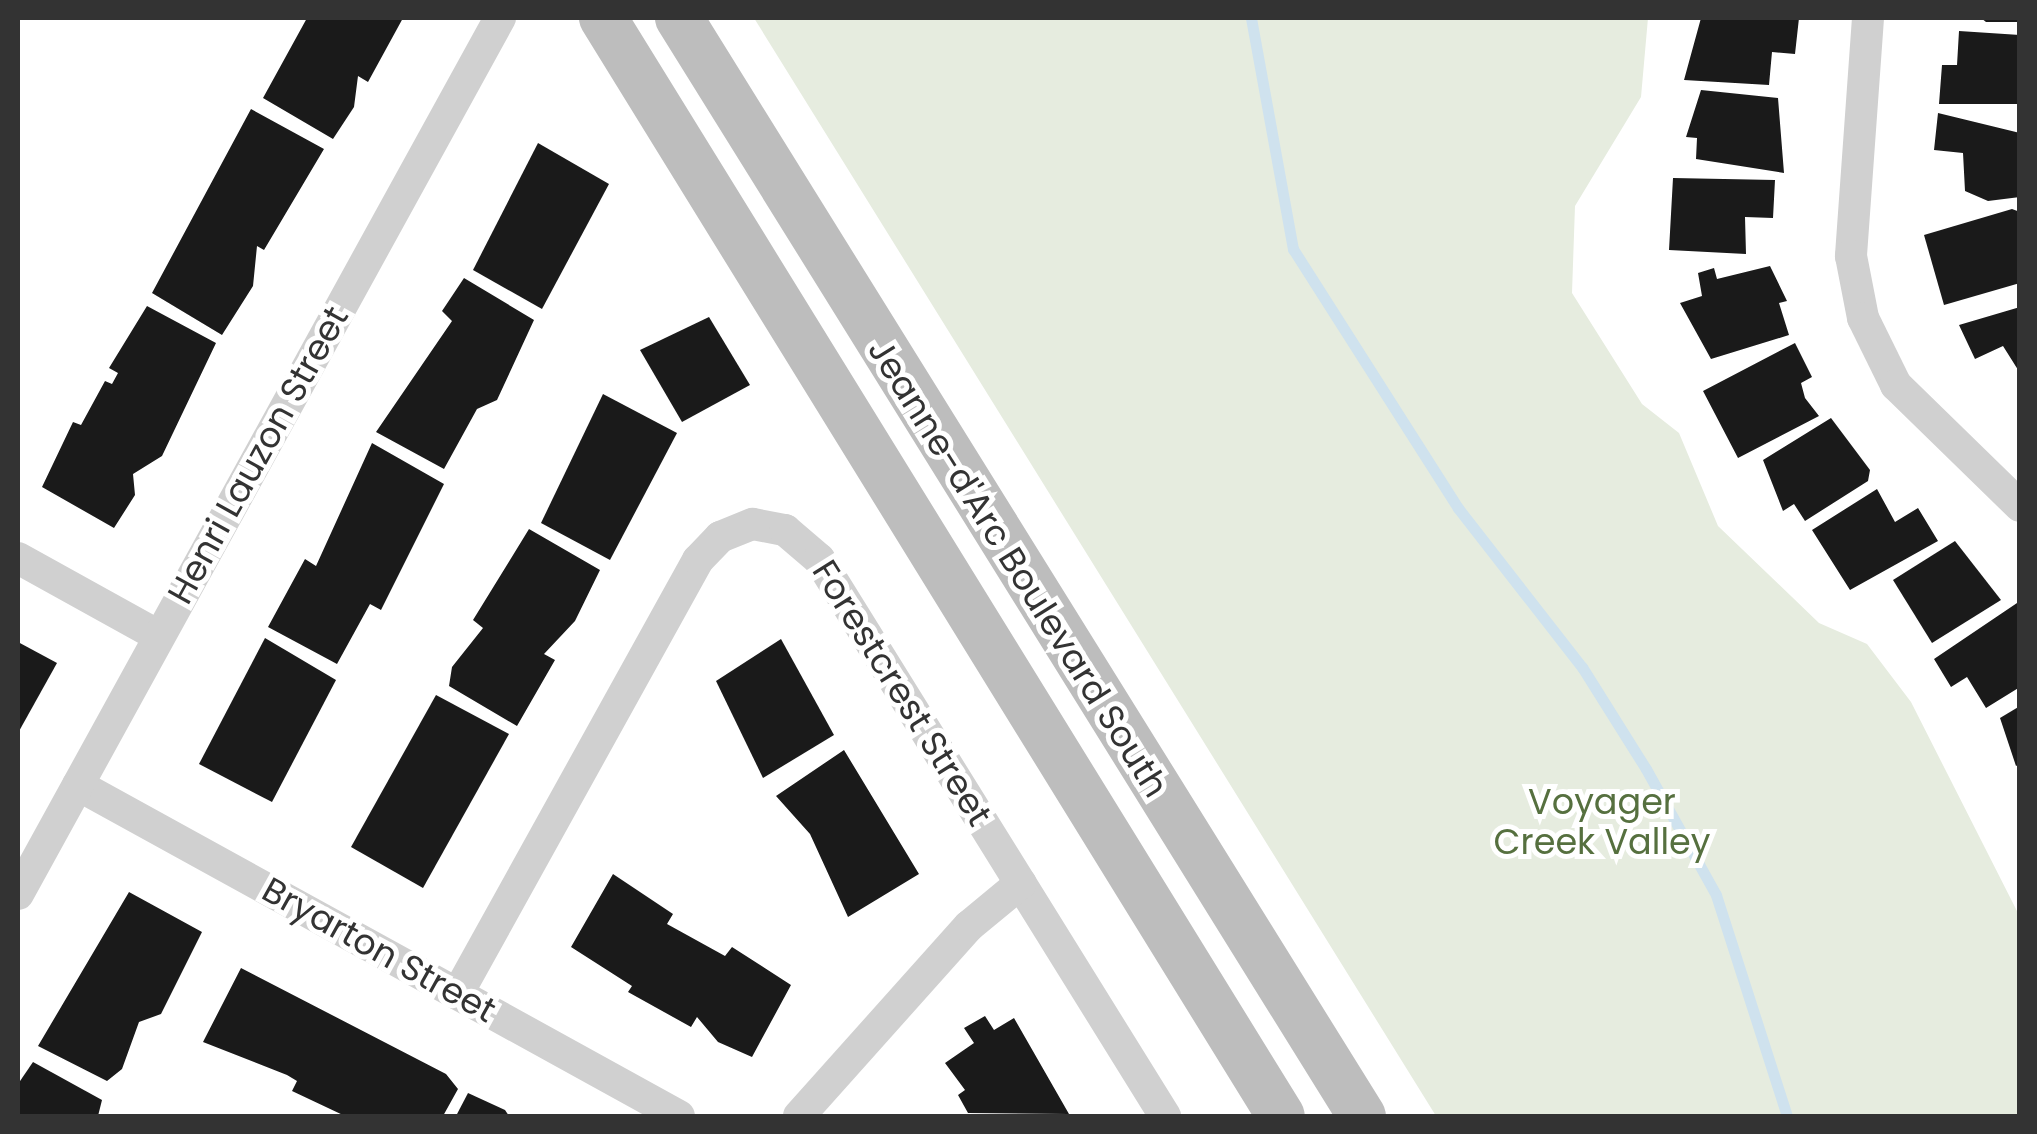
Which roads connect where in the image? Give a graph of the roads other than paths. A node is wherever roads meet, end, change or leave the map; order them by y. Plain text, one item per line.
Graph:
1 (500, 18) edge
2 (604, 18) edge
3 (679, 18) edge
4 (1868, 18) edge
5 (2020, 506) edge
6 (18, 558) edge
7 (159, 636) junction
8 (78, 786) junction
9 (1021, 883) junction
10 (18, 894) edge
11 (458, 993) junction
12 (678, 1116) edge
13 (799, 1116) edge
14 (1166, 1116) edge
15 (1281, 1116) edge
16 (1362, 1116) edge

1 - 7 street, Henri Lauzon Street
2 - 15 main road, Jeanne-d'Arc Boulevard South
3 - 16 main road, Jeanne-d'Arc Boulevard South
4 - 5 street
6 - 7 street
7 - 8 street, Henri Lauzon Street
8 - 10 street, Henri Lauzon Street
8 - 11 street, Bryarton Street
9 - 11 street, Forestcrest Street
9 - 13 street
9 - 14 street, Forestcrest Street
11 - 12 street, Bryarton Street

